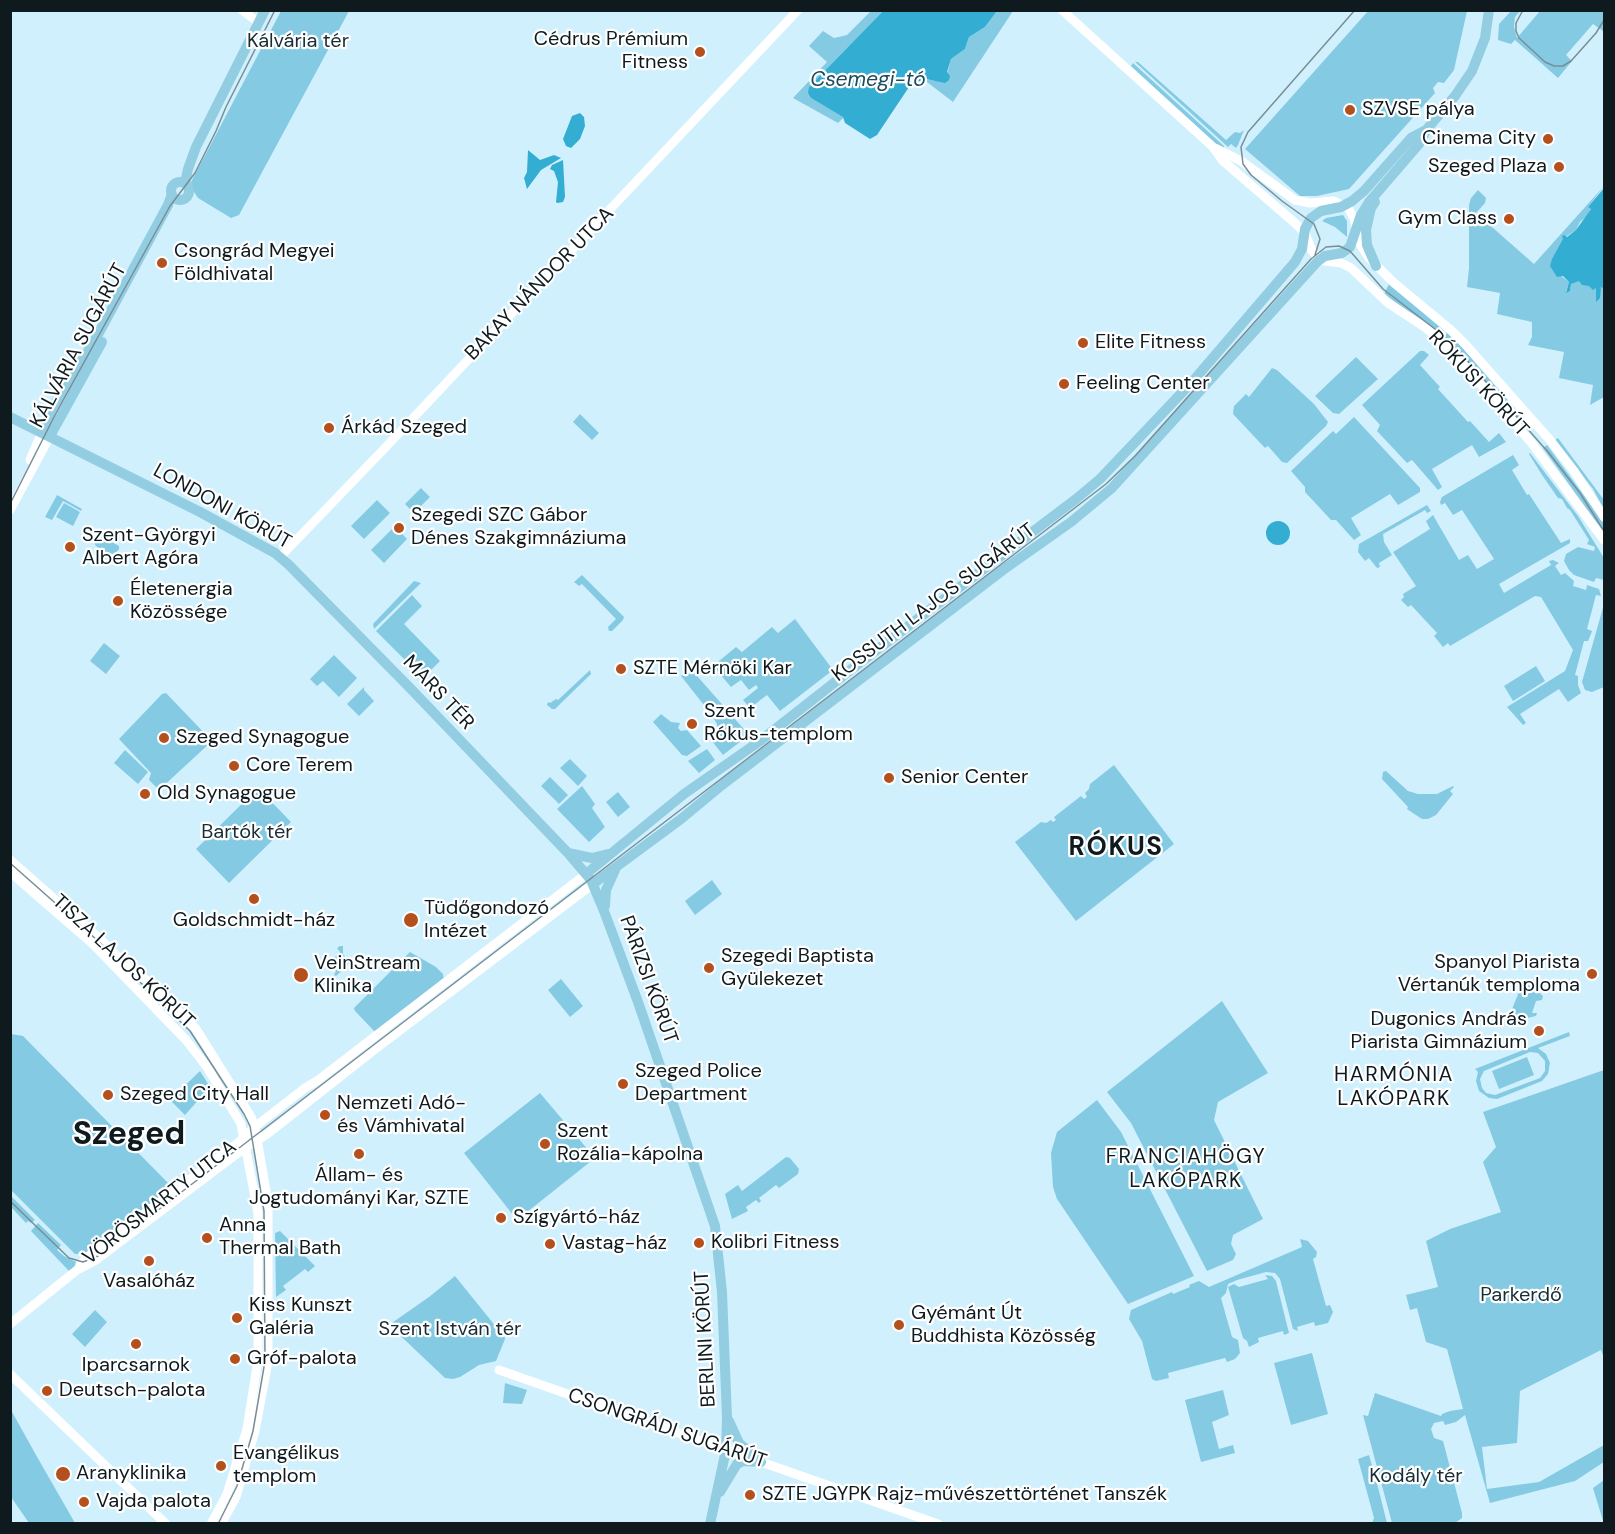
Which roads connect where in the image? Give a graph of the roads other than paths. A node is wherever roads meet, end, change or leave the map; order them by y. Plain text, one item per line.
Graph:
1 (242, 10) edge
2 (265, 10) edge
3 (798, 10) edge
4 (1062, 10) edge
5 (1489, 10) edge
6 (259, 22) junction
7 (1427, 129) junction
8 (1213, 147) junction
9 (1387, 180) junction
10 (181, 183) junction
11 (175, 197) junction
12 (1344, 206) junction
13 (1356, 231) junction
14 (1305, 233) junction
15 (1321, 259) junction
16 (1376, 266) junction
17 (51, 410) junction
18 (10, 417) edge
19 (61, 417) junction
20 (23, 423) junction
21 (46, 434) junction
22 (69, 445) junction
23 (10, 498) edge
24 (10, 510) edge
25 (1605, 517) edge
26 (1605, 540) edge
27 (280, 557) junction
28 (356, 634) joint
29 (493, 777) joint
30 (568, 853) junction
31 (612, 853) junction
32 (10, 860) edge
33 (615, 869) junction
34 (10, 872) edge
35 (586, 874) junction
36 (593, 884) junction
37 (604, 911) junction
38 (255, 1127) junction
39 (258, 1140) junction
40 (245, 1142) junction
41 (715, 1226) joint
42 (10, 1324) edge
43 (499, 1370) dead end
44 (11, 1375) edge
45 (728, 1418) junction
46 (726, 1450) junction
47 (761, 1462) junction
48 (715, 1500) junction
49 (166, 1524) edge
50 (211, 1524) edge
51 (221, 1524) edge
52 (710, 1524) edge
53 (938, 1524) edge

1 - 6 street
2 - 6 main road, KÁLVÁRIA SUGÁRÚT
3 - 27 street, BAKAY NÁNDOR UTCA
4 - 8 street
5 - 7 main road, KOSSUTH LAJOS SUGÁRÚT
6 - 10 main road, KÁLVÁRIA SUGÁRÚT
7 - 9 main road, KOSSUTH LAJOS SUGÁRÚT
7 - 12 main road, KOSSUTH LAJOS SUGÁRÚT
8 - 12 street
8 - 14 street
9 - 13 main road, KOSSUTH LAJOS SUGÁRÚT
9 - 16 main road
10 - 11 main road, KÁLVÁRIA SUGÁRÚT
10 - 11 main road, KÁLVÁRIA SUGÁRÚT
11 - 17 main road, KÁLVÁRIA SUGÁRÚT
11 - 19 main road, KÁLVÁRIA SUGÁRÚT
12 - 13 street, RÓKUSI KÖRÚT
12 - 14 main road, KOSSUTH LAJOS SUGÁRÚT
13 - 15 main road, KOSSUTH LAJOS SUGÁRÚT
13 - 16 street, RÓKUSI KÖRÚT
14 - 15 street
14 - 31 main road, KOSSUTH LAJOS SUGÁRÚT
15 - 26 street, RÓKUSI KÖRÚT
15 - 33 main road, KOSSUTH LAJOS SUGÁRÚT
16 - 25 street, RÓKUSI KÖRÚT
17 - 20 main road
17 - 21 main road, KÁLVÁRIA SUGÁRÚT
18 - 20 main road, LONDONI KÖRÚT
19 - 21 main road, KÁLVÁRIA SUGÁRÚT
19 - 22 main road
20 - 21 main road, LONDONI KÖRÚT
21 - 22 main road, LONDONI KÖRÚT
21 - 23 street, KÁLVÁRIA SUGÁRÚT
21 - 24 street, KÁLVÁRIA SUGÁRÚT
22 - 27 main road, LONDONI KÖRÚT
27 - 28 main road, LONDONI KÖRÚT
28 - 29 main road, MARS TÉR
29 - 30 main road, PÁRIZSI KÖRÚT
30 - 31 main road
30 - 35 main road, PÁRIZSI KÖRÚT
31 - 35 main road, KOSSUTH LAJOS SUGÁRÚT
32 - 38 street, TISZA LAJOS KÖRÚT
33 - 36 main road, KOSSUTH LAJOS SUGÁRÚT
33 - 37 main road
34 - 40 street, TISZA LAJOS KÖRÚT
35 - 36 main road, PÁRIZSI KÖRÚT
35 - 38 street, KOSSUTH LAJOS SUGÁRÚT
36 - 37 main road, PÁRIZSI KÖRÚT
36 - 39 street, KOSSUTH LAJOS SUGÁRÚT
37 - 41 main road, PÁRIZSI KÖRÚT
38 - 39 street, TISZA LAJOS KÖRÚT
38 - 40 street, KOSSUTH LAJOS SUGÁRÚT
39 - 40 street, KOSSUTH LAJOS SUGÁRÚT
39 - 51 street, TISZA LAJOS KÖRÚT
40 - 42 street, VÖRÖSMARTY UTCA
40 - 50 street, TISZA LAJOS KÖRÚT
41 - 45 main road, BERLINI KÖRÚT
43 - 46 street, CSONGRÁDI SUGÁRÚT
44 - 49 street
45 - 46 main road, BERLINI KÖRÚT
45 - 47 main road
46 - 47 street, CSONGRÁDI SUGÁRÚT
46 - 48 main road, BERLINI KÖRÚT
47 - 48 main road
47 - 53 street, CSONGRÁDI SUGÁRÚT
48 - 52 main road, BERLINI KÖRÚT

